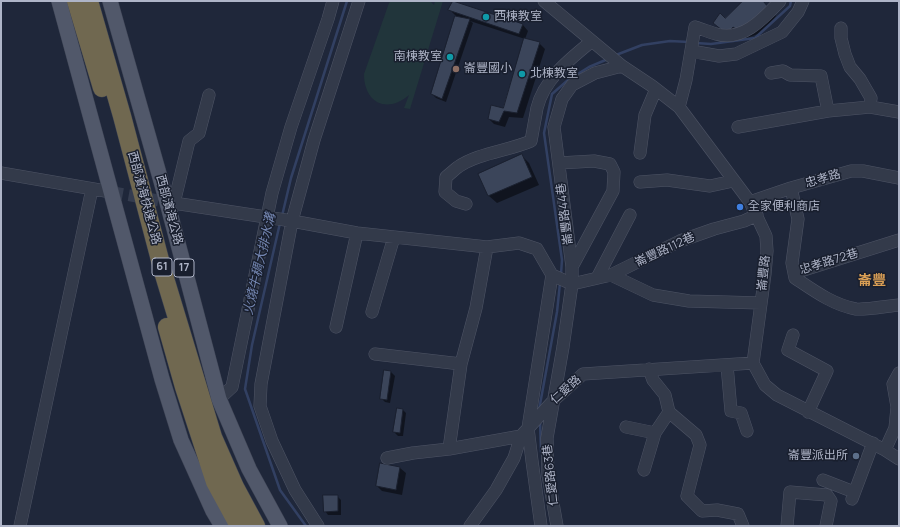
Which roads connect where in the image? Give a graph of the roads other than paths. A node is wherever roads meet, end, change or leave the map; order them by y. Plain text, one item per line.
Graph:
1 (58, 1) edge
2 (76, 1) edge
3 (89, 1) edge
4 (110, 1) edge
5 (333, 1) edge
6 (359, 1) edge
7 (544, 1) edge
8 (780, 1) edge
9 (803, 1) edge
10 (841, 28) dead end
11 (595, 44) junction
12 (691, 51) junction
13 (620, 64) junction
14 (772, 73) dead end
15 (656, 89) junction
16 (209, 95) dead end
17 (679, 107) junction
18 (870, 107) junction
19 (828, 111) junction
20 (899, 112) edge
21 (738, 127) dead end
22 (640, 153) dead end
23 (559, 163) junction
24 (1, 173) edge
25 (899, 178) edge
26 (734, 181) junction
27 (640, 182) dead end
28 (791, 188) junction
29 (92, 189) junction
30 (111, 192) junction
31 (171, 202) junction
32 (750, 202) junction
33 (466, 204) dead end
34 (630, 215) dead end
35 (757, 215) junction
36 (266, 218) junction
37 (292, 221) junction
38 (357, 233) junction
39 (394, 237) junction
40 (899, 240) edge
41 (487, 247) junction
42 (572, 267) junction
43 (794, 272) junction
44 (552, 275) junction
45 (611, 275) junction
46 (597, 278) junction
47 (572, 284) junction
48 (761, 303) junction
49 (899, 306) edge
50 (372, 312) dead end
51 (336, 327) dead end
52 (793, 335) dead end
53 (375, 354) dead end
54 (753, 363) junction
55 (461, 364) junction
56 (727, 365) junction
57 (648, 369) junction
58 (899, 373) edge
59 (220, 399) junction
60 (554, 400) junction
61 (669, 412) junction
62 (808, 412) junction
63 (626, 427) dead end
64 (747, 431) dead end
65 (525, 432) junction
66 (655, 432) junction
67 (873, 444) junction
68 (449, 450) junction
69 (885, 450) junction
70 (387, 458) dead end
71 (899, 459) edge
72 (644, 470) dead end
73 (823, 480) dead end
74 (20, 526) edge
75 (222, 526) edge
76 (239, 526) edge
77 (256, 526) edge
78 (280, 526) edge
79 (318, 526) edge
80 (470, 526) edge
81 (541, 526) edge
82 (557, 526) edge
83 (743, 526) edge
84 (787, 526) edge
85 (826, 526) edge

1 - 30 main road
2 - 76 highway, 西部濱海快速公路 / 61
3 - 77 highway, 西部濱海快速公路 / 61
4 - 31 main road, 西部濱海公路 / 17
5 - 36 street
6 - 37 street
7 - 11 street
8 - 12 street
9 - 12 street
10 - 18 street
11 - 13 street, 崙豐路
11 - 33 street
12 - 17 street
13 - 15 street, 崙豐路
13 - 23 street, 崙豐路44巷
14 - 19 street
15 - 17 street, 崙豐路
15 - 22 street
16 - 31 street
17 - 26 street, 崙豐路
18 - 19 street
18 - 20 street
19 - 21 street
23 - 42 street, 崙豐路44巷
23 - 42 street
24 - 29 street
25 - 28 street, 忠孝路
26 - 27 street
26 - 32 street, 崙豐路
28 - 32 street, 忠孝路
28 - 43 street, 忠孝路72巷
29 - 30 street
29 - 74 street
30 - 75 main road
31 - 36 street
31 - 59 main road, 西部濱海公路 / 17
32 - 35 street, 崙豐路
34 - 46 street
35 - 45 street, 崙豐路112巷
35 - 48 street, 崙豐路
36 - 37 street
36 - 59 street
37 - 38 street
37 - 79 street
38 - 39 street
38 - 51 street
39 - 41 street
39 - 50 street
40 - 43 street, 忠孝路72巷
41 - 44 street
41 - 55 street
42 - 47 street, 崙豐路44巷
43 - 49 street
44 - 47 street
44 - 65 street
45 - 46 street, 崙豐路112巷
45 - 48 street
46 - 47 street, 崙豐路112巷
47 - 60 street, 崙豐路44巷
48 - 54 street, 崙豐路
52 - 62 street
53 - 55 street
54 - 56 street, 仁愛路
54 - 62 street
55 - 68 street
56 - 57 street, 仁愛路
56 - 64 street
57 - 60 street, 仁愛路
57 - 61 street
58 - 69 street
59 - 78 main road, 西部濱海公路 / 17
60 - 65 street, 仁愛路
60 - 82 street, 仁愛路63巷
61 - 66 street
61 - 83 street
62 - 67 street
63 - 66 street
65 - 68 street
65 - 80 street, 仁愛路
65 - 81 street
66 - 72 street
67 - 69 street
67 - 73 street
68 - 70 street
69 - 71 street
84 - 85 street

